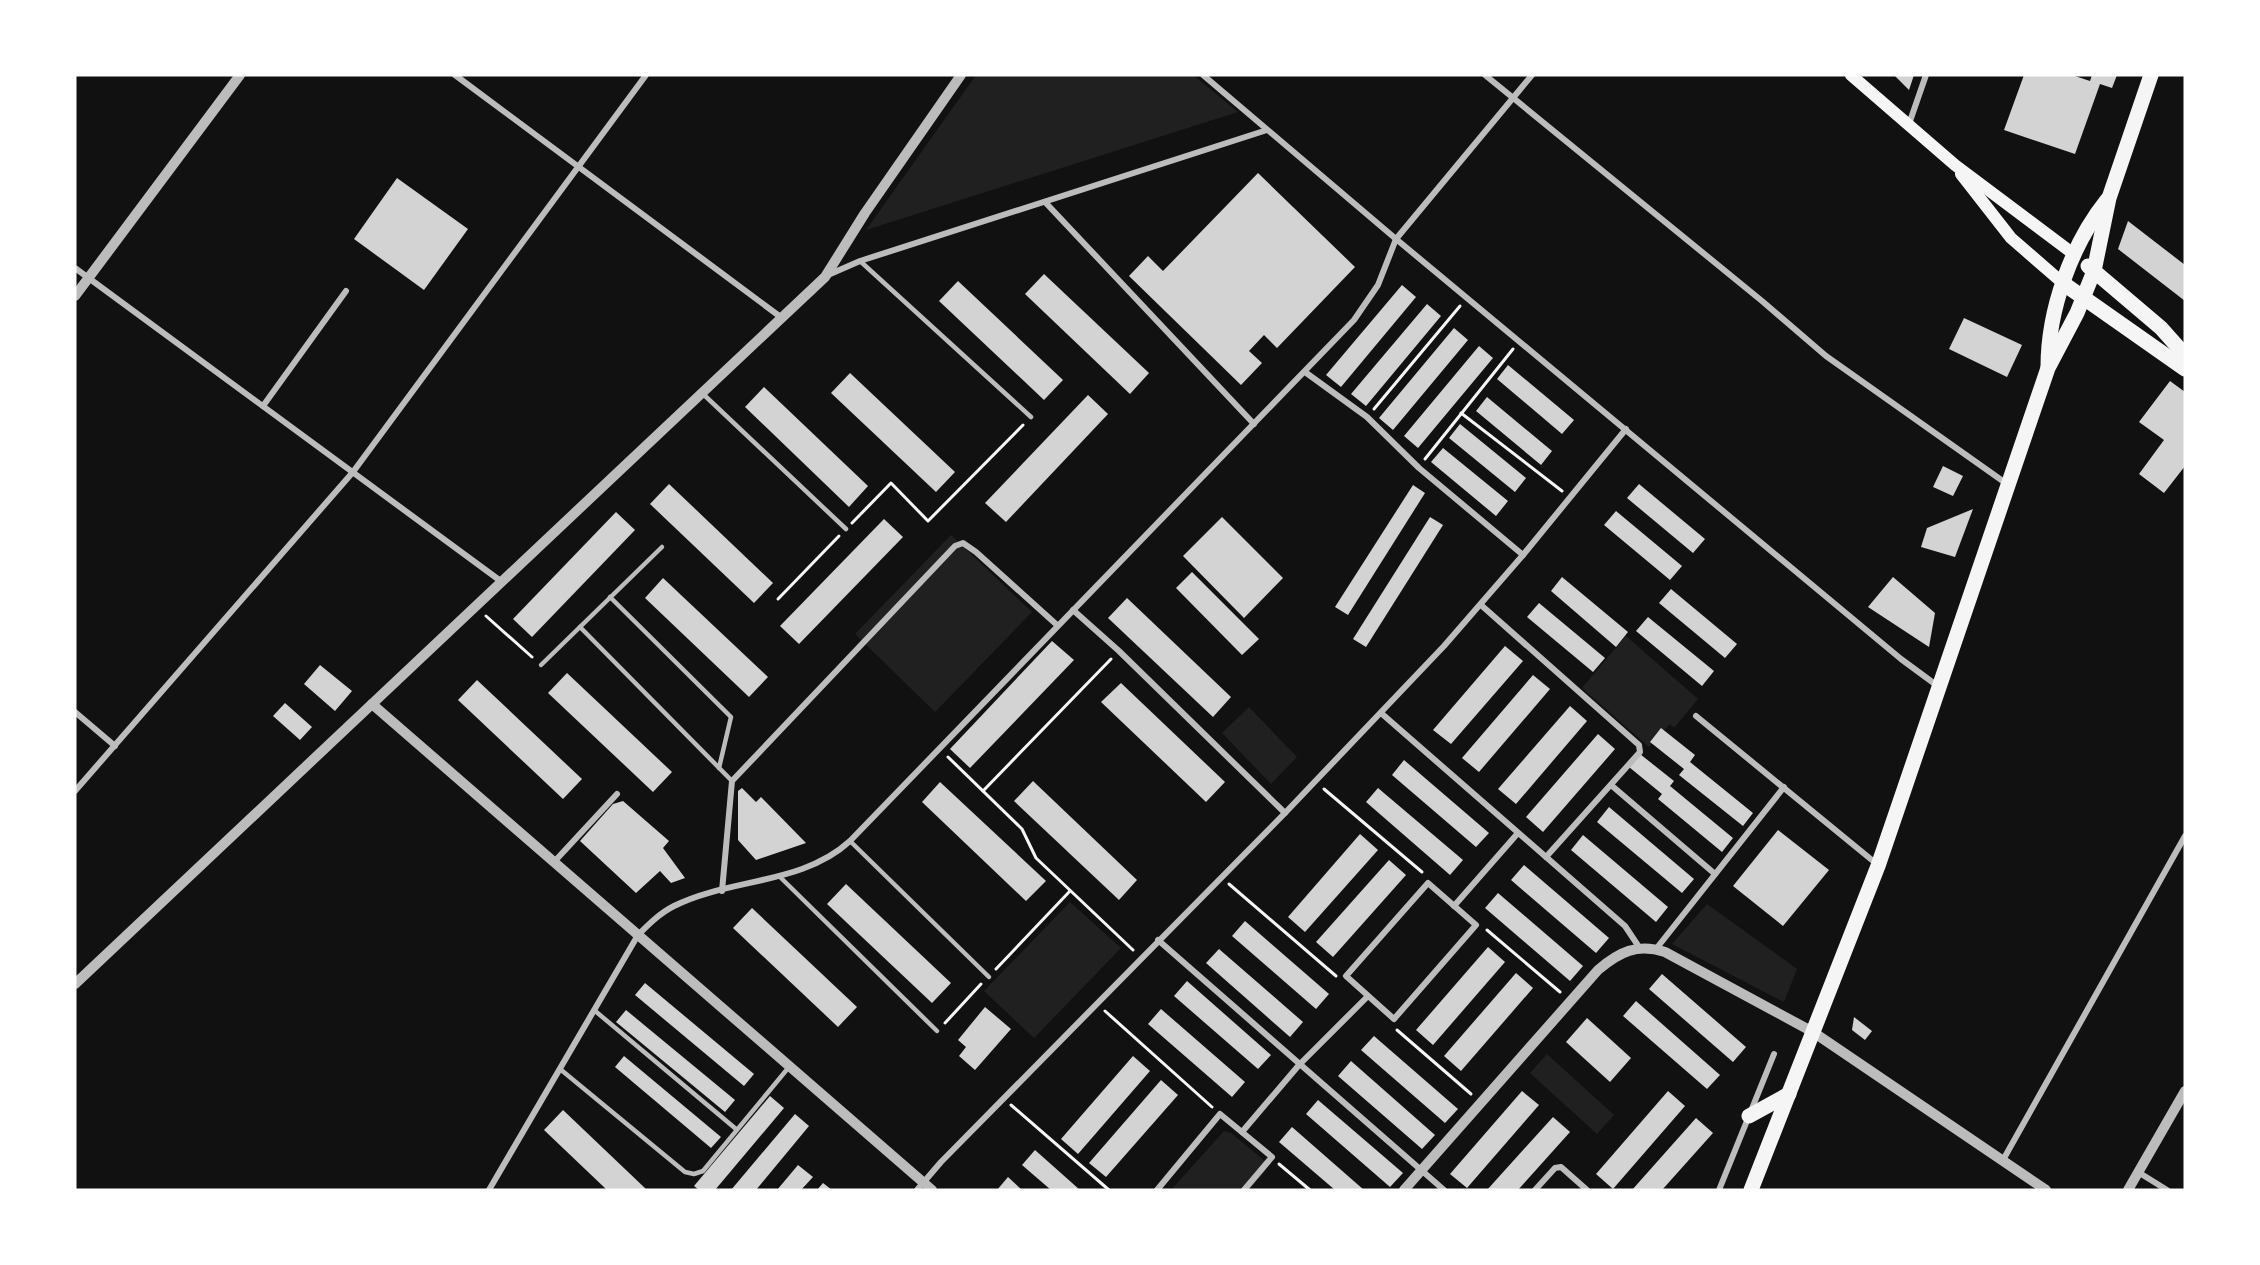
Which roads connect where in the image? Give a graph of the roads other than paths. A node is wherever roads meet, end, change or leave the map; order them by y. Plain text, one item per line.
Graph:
1 (240, 75) edge
2 (455, 75) edge
3 (646, 75) edge
4 (961, 75) edge
5 (1203, 75) edge
6 (1485, 75) edge
7 (1532, 75) edge
8 (1851, 75) edge
9 (1926, 75) edge
10 (2151, 75) edge
11 (1513, 98) junction
12 (1909, 125) junction
13 (1267, 130) junction
14 (1955, 165) junction
15 (578, 167) junction
16 (2109, 198) junction
17 (1045, 202) junction
18 (1396, 239) junction
19 (2075, 255) junction
20 (860, 261) junction
21 (75, 268) edge
22 (2094, 271) junction
23 (825, 277) junction
24 (88, 278) junction
25 (2064, 285) junction
26 (346, 291) dead end
27 (75, 296) edge
28 (2083, 298) junction
29 (782, 318) junction
30 (2185, 355) edge
31 (2048, 368) junction
32 (2185, 369) edge
33 (1305, 372) junction
34 (702, 393) junction
35 (263, 406) junction
36 (1031, 417) road end
37 (1254, 424) junction
38 (1626, 429) junction
39 (352, 471) junction
40 (2007, 484) junction
41 (846, 529) road end
42 (662, 547) dead end
43 (1523, 555) junction
44 (502, 582) junction
45 (610, 597) junction
46 (1481, 605) junction
47 (1073, 610) junction
48 (1057, 625) junction
49 (580, 627) junction
50 (541, 665) road end
51 (1940, 687) junction
52 (372, 704) junction
53 (75, 712) edge
54 (1381, 713) junction
55 (1696, 716) dead end
56 (115, 746) junction
57 (719, 768) junction
58 (732, 780) junction
59 (1611, 785) junction
60 (1784, 787) junction
61 (75, 791) edge
62 (617, 794) dead end
63 (1285, 813) junction
64 (1518, 833) junction
65 (2185, 836) edge
66 (850, 840) junction
67 (1546, 857) junction
68 (554, 862) junction
69 (1878, 866) junction
70 (1715, 874) junction
71 (779, 876) junction
72 (722, 891) junction
73 (1454, 906) junction
74 (638, 935) junction
75 (1158, 940) junction
76 (1639, 947) junction
77 (1656, 949) junction
78 (988, 977) road end
79 (75, 984) edge
80 (1368, 996) junction
81 (594, 1010) junction
82 (937, 1031) road end
83 (1813, 1032) junction
84 (1774, 1054) dead end
85 (1299, 1065) junction
86 (790, 1066) junction
87 (560, 1069) junction
88 (2185, 1091) edge
89 (1790, 1094) junction
90 (1749, 1116) junction
91 (736, 1129) junction
92 (1242, 1132) junction
93 (2003, 1160) junction
94 (1421, 1170) junction
95 (2138, 1172) junction
96 (924, 1188) edge
97 (489, 1190) edge
98 (1157, 1190) edge
99 (1244, 1190) edge
100 (1404, 1190) edge
101 (1444, 1190) edge
102 (1535, 1190) edge
103 (1587, 1190) edge
104 (1719, 1190) edge
105 (1751, 1190) edge
106 (2046, 1190) edge
107 (2128, 1190) edge
108 (2168, 1190) edge

1 - 24 street
2 - 15 street
3 - 15 street
4 - 23 street
5 - 13 street
6 - 11 street
7 - 11 street
8 - 12 main road
9 - 12 street
10 - 16 main road
11 - 18 street
11 - 40 street
12 - 14 main road
13 - 17 street
13 - 18 street
14 - 19 main road
14 - 25 main road
15 - 29 street
15 - 39 street
16 - 19 main road
16 - 22 main road
17 - 20 street
17 - 37 street
18 - 33 street
18 - 38 street
19 - 22 main road
19 - 25 main road
20 - 23 street
20 - 36 lane
21 - 24 street
22 - 28 main road
22 - 30 main road
23 - 29 street
24 - 27 street
24 - 35 street
25 - 28 main road
25 - 31 main road
26 - 35 street
28 - 31 main road
28 - 32 main road
29 - 34 street
31 - 40 main road
33 - 37 street
33 - 43 street
34 - 41 lane
34 - 44 street
35 - 39 street
37 - 47 street
38 - 43 street
38 - 51 street
39 - 44 street
39 - 56 street
40 - 51 main road
42 - 45 lane
43 - 46 street
44 - 52 street
45 - 49 lane
45 - 57 lane
46 - 54 street
46 - 59 street
47 - 48 street
47 - 63 street
48 - 58 street
48 - 66 street
49 - 50 lane
49 - 57 lane
51 - 69 main road
52 - 68 street
52 - 79 street
53 - 56 street
54 - 63 street
54 - 64 street
55 - 60 street
56 - 61 street
57 - 58 lane
58 - 72 street
59 - 67 street
59 - 70 street
60 - 69 street
60 - 70 street
62 - 68 street
63 - 75 street
64 - 67 street
64 - 73 street
65 - 93 street
66 - 71 street
66 - 78 lane
67 - 76 street
68 - 74 street
69 - 83 main road
70 - 77 street
71 - 72 street
71 - 82 lane
72 - 74 street
73 - 80 street
73 - 80 street
74 - 81 street
74 - 86 street
75 - 85 street
75 - 96 street
76 - 77 street
76 - 94 street
77 - 83 street
80 - 85 street
81 - 87 street
81 - 91 lane
83 - 89 main road
83 - 93 street
84 - 90 street
85 - 92 street
85 - 94 street
86 - 91 lane
86 - 96 street
87 - 91 lane
87 - 97 street
88 - 95 street
89 - 90 main road
89 - 105 main road
90 - 104 street
92 - 98 street
92 - 99 street
93 - 106 street
94 - 100 street
94 - 101 street
95 - 107 street
95 - 108 street
102 - 103 street

